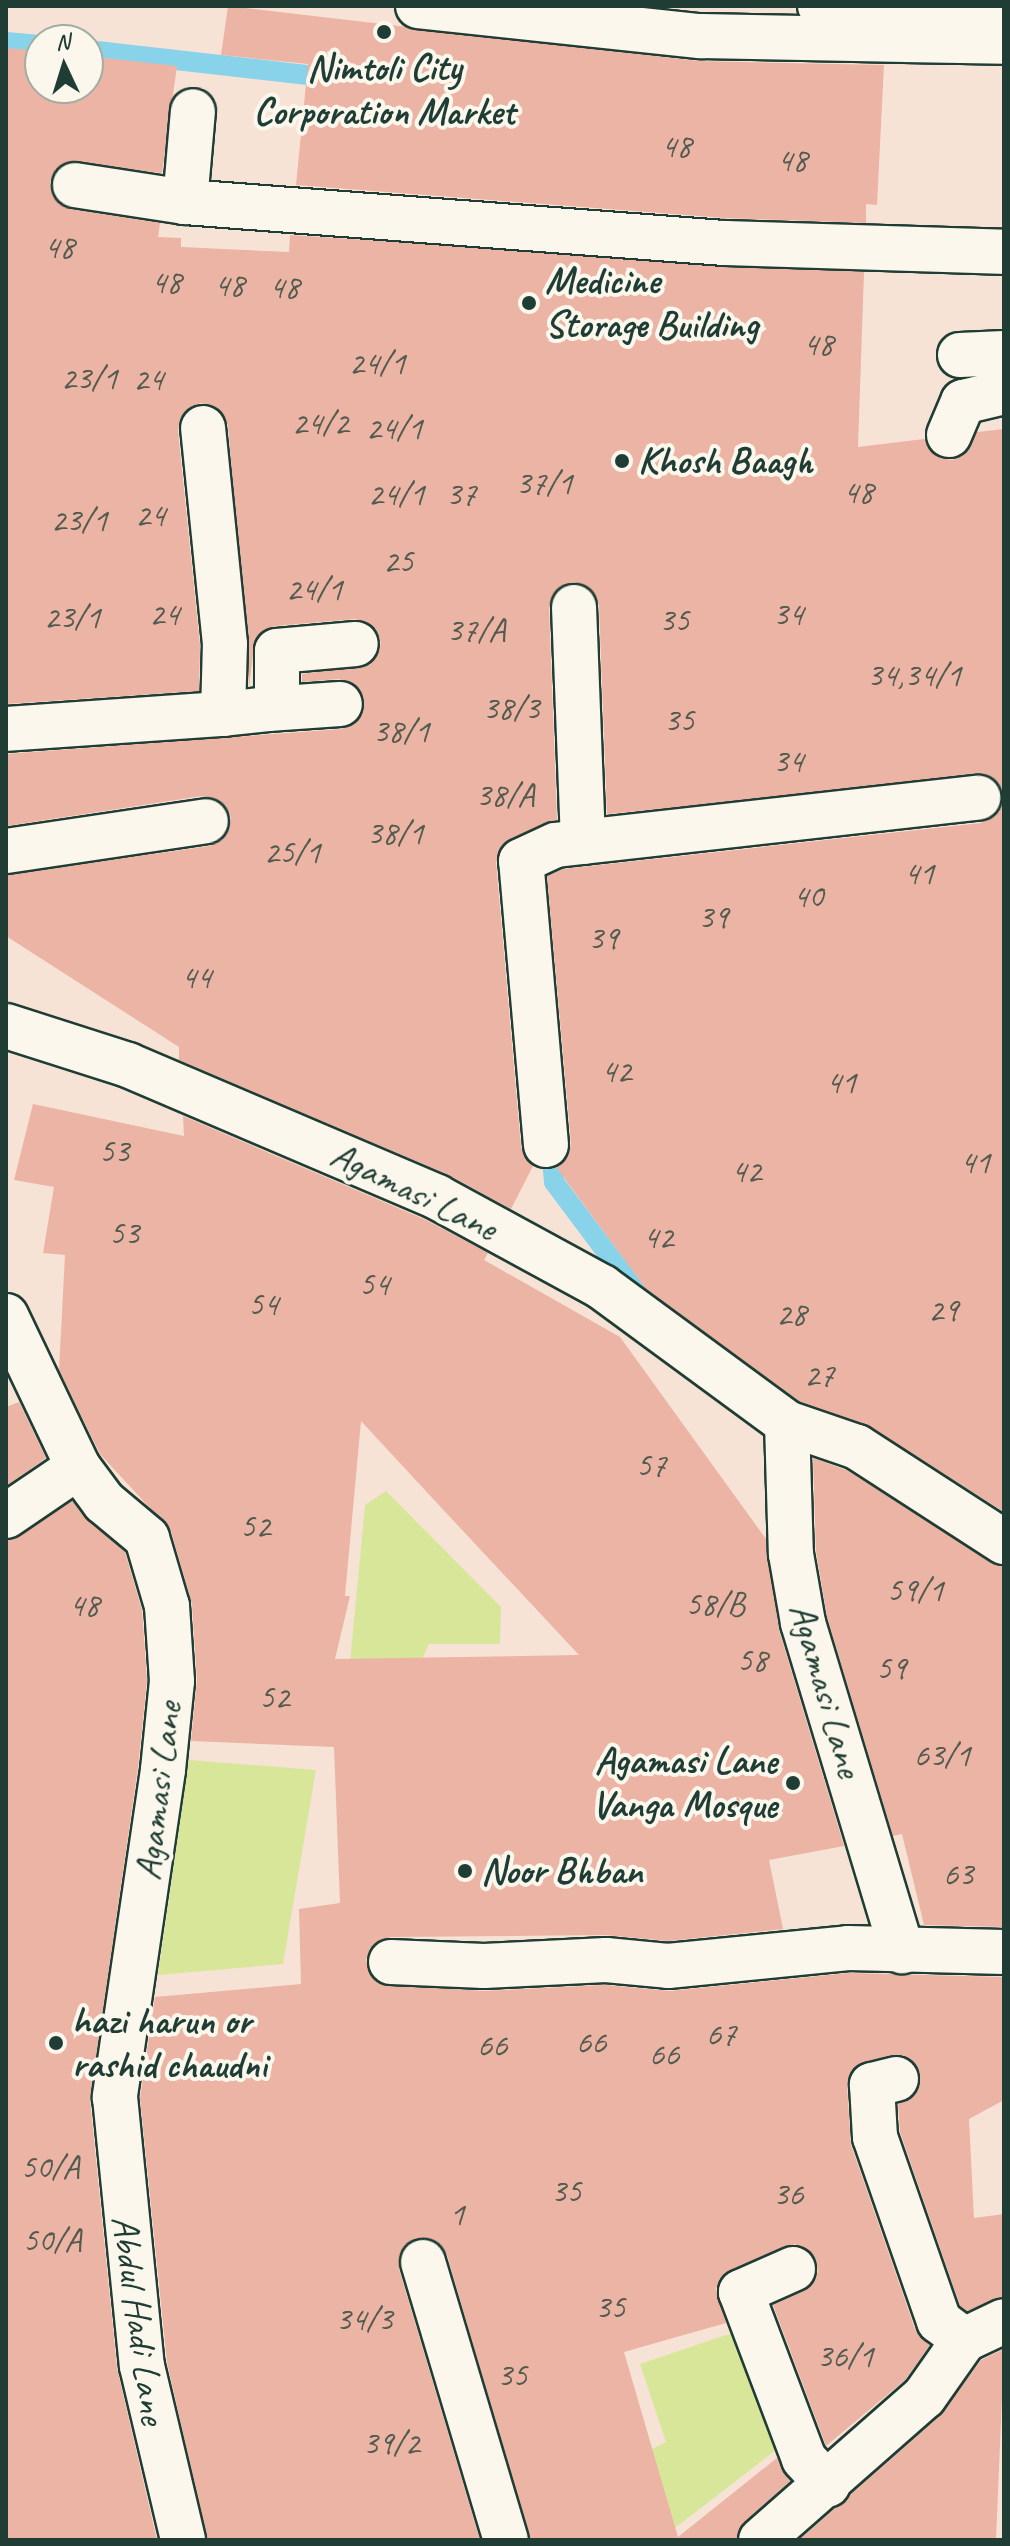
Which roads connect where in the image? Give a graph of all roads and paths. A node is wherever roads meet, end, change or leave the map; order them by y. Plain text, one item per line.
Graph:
1 (418, 6) edge
2 (820, 6) edge
3 (1004, 14) edge
4 (1004, 42) edge
5 (193, 111) dead end
6 (75, 185) dead end
7 (185, 202) junction
8 (1004, 252) edge
9 (1004, 353) edge
10 (960, 355) dead end
11 (1004, 392) edge
12 (203, 428) dead end
13 (949, 435) dead end
14 (574, 607) dead end
15 (356, 644) dead end
16 (340, 704) dead end
17 (268, 709) junction
18 (223, 714) junction
19 (6, 729) edge
20 (978, 798) dead end
21 (206, 821) dead end
22 (583, 842) junction
23 (6, 851) edge
24 (6, 1026) edge
25 (546, 1145) dead end
26 (6, 1316) edge
27 (787, 1423) junction
28 (78, 1467) junction
29 (6, 1516) edge
30 (1004, 1542) edge
31 (902, 1951) junction
32 (1004, 1952) edge
33 (391, 1962) dead end
34 (896, 2079) dead end
35 (115, 2097) joint
36 (423, 2262) dead end
37 (793, 2269) dead end
38 (1004, 2321) edge
39 (964, 2340) junction
40 (828, 2485) junction
41 (183, 2540) edge
42 (506, 2540) edge
43 (761, 2540) edge

1 - 4 main road
2 - 3 main road
5 - 7 main road
6 - 7 main road
7 - 8 main road
9 - 10 main road
11 - 13 main road
12 - 18 main road
14 - 22 main road
15 - 17 main road
16 - 17 main road
17 - 18 main road
18 - 19 main road
20 - 22 main road
21 - 23 main road
22 - 25 main road
24 - 27 main road, Agamasi Lane
26 - 28 main road, Agamasi Lane
27 - 30 main road, Agamasi Lane
27 - 31 main road, Agamasi Lane
28 - 29 main road
28 - 35 main road, Agamasi Lane
31 - 32 main road
31 - 33 main road
34 - 39 main road
35 - 41 main road, Abdul Hadi Lane
36 - 42 main road
37 - 40 main road
38 - 39 main road
39 - 40 main road
40 - 43 main road

